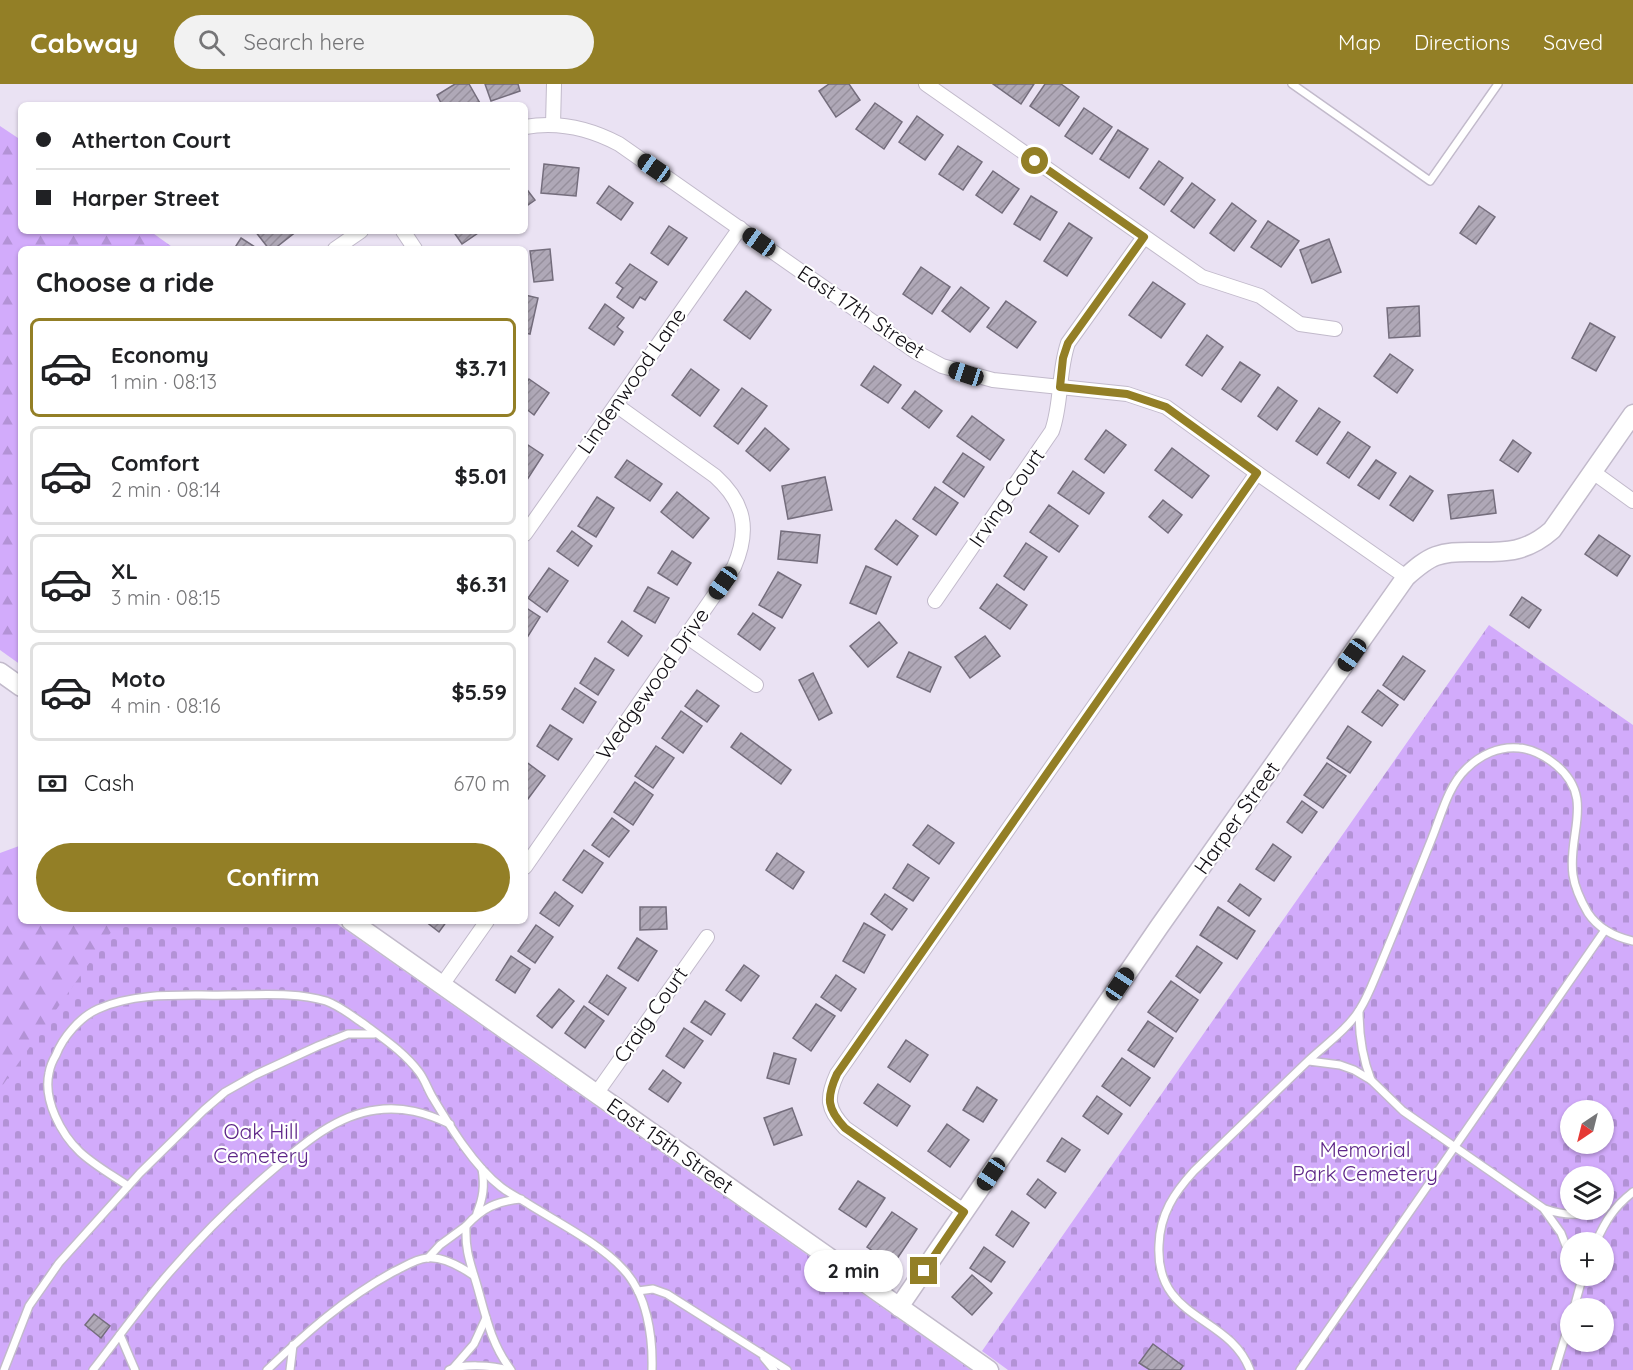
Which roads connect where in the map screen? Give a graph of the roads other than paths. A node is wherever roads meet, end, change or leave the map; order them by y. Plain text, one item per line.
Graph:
1 (554, 84) edge
2 (926, 84) edge
3 (1292, 84) edge
4 (1498, 84) edge
5 (554, 124) junction
6 (528, 127) edge
7 (740, 228) junction
8 (357, 234) edge
9 (1144, 237) junction
10 (339, 246) edge
11 (1335, 329) dead end
12 (1060, 387) junction
13 (616, 405) junction
14 (1633, 414) edge
15 (1593, 472) junction
16 (1257, 473) junction
17 (1633, 501) edge
18 (528, 530) edge
19 (1406, 578) junction
20 (935, 601) dead end
21 (686, 636) junction
22 (756, 685) dead end
23 (528, 863) edge
24 (355, 924) edge
25 (485, 924) edge
26 (1605, 930) junction
27 (707, 937) dead end
28 (1633, 941) edge
29 (442, 985) junction
30 (1359, 1011) junction
31 (377, 1034) junction
32 (1308, 1061) junction
33 (1371, 1080) junction
34 (596, 1094) junction
35 (450, 1124) junction
36 (1455, 1146) junction
37 (482, 1169) junction
38 (128, 1186) junction
39 (1633, 1192) edge
40 (521, 1199) junction
41 (1616, 1205) joint
42 (1543, 1208) junction
43 (964, 1212) junction
44 (477, 1214) junction
45 (1560, 1214) edge
46 (466, 1226) junction
47 (1561, 1232) edge
48 (1600, 1232) edge
49 (428, 1258) junction
50 (473, 1275) junction
51 (1578, 1286) edge
52 (638, 1291) junction
53 (1576, 1298) edge
54 (899, 1307) junction
55 (486, 1318) junction
56 (120, 1335) junction
57 (293, 1345) junction
58 (756, 1350) junction
59 (1561, 1352) edge
60 (451, 1368) edge
61 (4, 1370) edge
62 (93, 1370) edge
63 (135, 1370) edge
64 (267, 1370) edge
65 (290, 1370) edge
66 (509, 1370) edge
67 (652, 1370) edge
68 (774, 1370) edge
69 (787, 1370) edge
70 (989, 1370) edge
71 (1250, 1370) edge
72 (1300, 1370) edge
73 (1555, 1370) edge

1 - 5 street
2 - 9 street
3 - 4 lane
5 - 6 street, East 17th Street
5 - 7 street, East 17th Street
7 - 12 street, East 17th Street
7 - 13 street, Lindenwood Lane
8 - 10 street
9 - 11 street
9 - 12 street, Irving Court
12 - 16 street, East 17th Street
12 - 20 street, Irving Court
13 - 18 street, Lindenwood Lane
13 - 21 street, Wedgewood Drive
14 - 15 street, Harper Street
15 - 17 street
15 - 19 street, Harper Street
16 - 19 street, East 17th Street
16 - 43 street
19 - 43 street, Harper Street
21 - 22 street
21 - 23 street, Wedgewood Drive
24 - 29 street, East 15th Street
25 - 29 street
26 - 28 lane
26 - 30 lane
26 - 36 lane
27 - 34 street, Craig Court
29 - 34 street, East 15th Street
30 - 32 lane
30 - 33 lane
31 - 35 lane
31 - 38 lane
31 - 38 lane
32 - 33 lane
32 - 71 lane
33 - 36 lane
34 - 54 street, East 15th Street
35 - 37 lane
35 - 56 lane
36 - 42 lane
36 - 72 lane
37 - 40 lane
37 - 44 lane
38 - 61 lane
39 - 41 lane
40 - 44 lane
40 - 52 lane
41 - 48 lane
42 - 45 lane
42 - 47 lane
43 - 54 street, Harper Street
44 - 46 lane
46 - 49 lane
46 - 50 lane
49 - 50 lane
49 - 57 lane
50 - 55 lane
51 - 53 lane
52 - 58 lane
52 - 67 lane
54 - 70 street, East 15th Street
55 - 60 lane
55 - 66 lane
56 - 62 lane
56 - 63 lane
57 - 64 lane
57 - 65 lane
58 - 68 lane
58 - 69 lane
59 - 73 lane
60 - 66 lane

